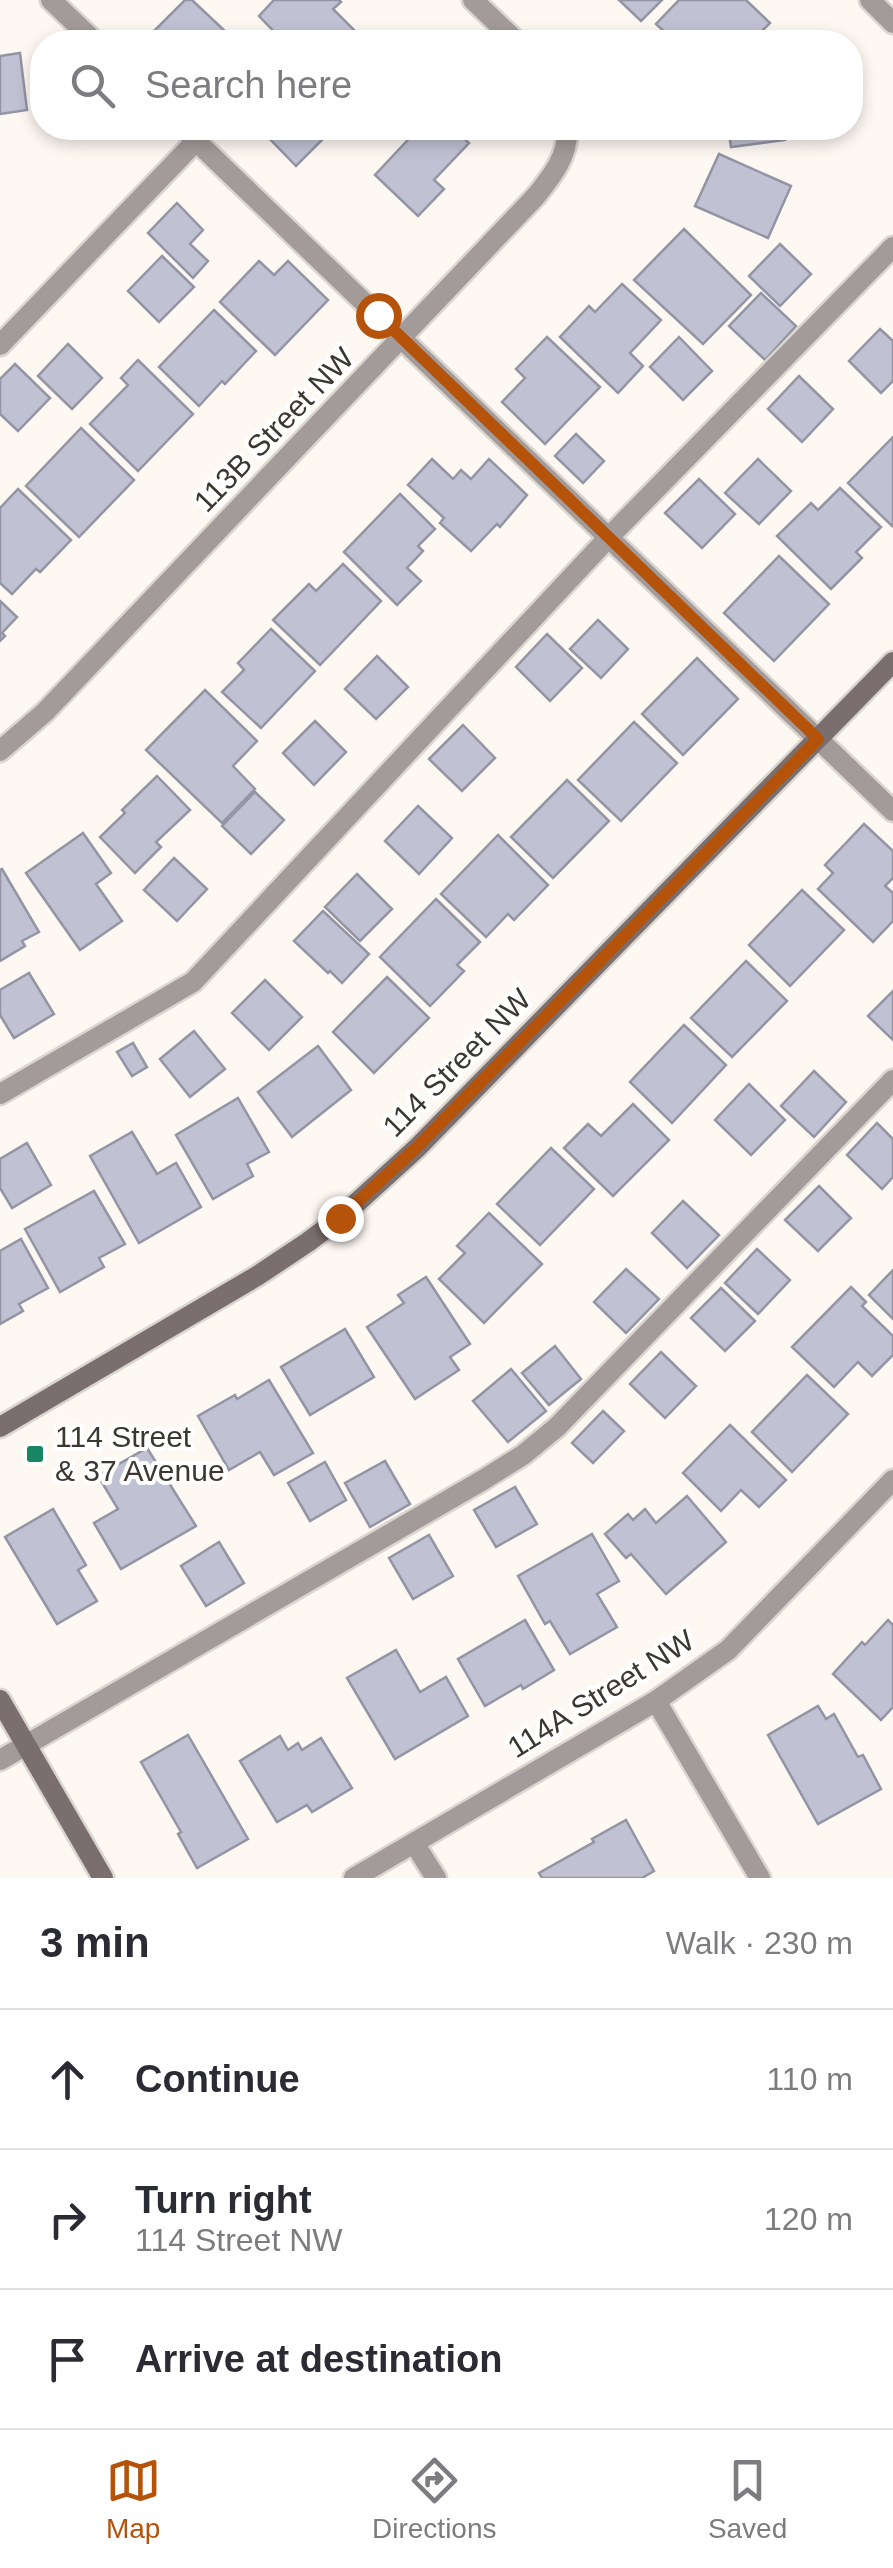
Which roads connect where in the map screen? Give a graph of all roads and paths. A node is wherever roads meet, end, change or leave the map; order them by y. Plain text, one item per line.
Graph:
1 (52, 0) edge
2 (473, 0) edge
3 (870, 0) edge
4 (893, 22) edge
5 (83, 30) edge
6 (505, 30) edge
7 (184, 140) edge
8 (195, 140) edge
9 (566, 140) edge
10 (893, 247) edge
11 (402, 339) junction
12 (0, 345) edge
13 (609, 538) junction
14 (893, 662) edge
15 (818, 739) junction
16 (0, 750) edge
17 (893, 811) edge
18 (893, 1080) edge
19 (0, 1094) edge
20 (0, 1428) edge
21 (893, 1480) edge
22 (0, 1700) edge
23 (656, 1701) junction
24 (26, 1746) junction
25 (0, 1760) edge
26 (414, 1843) junction
27 (102, 1878) edge
28 (354, 1878) edge
29 (436, 1878) edge
30 (760, 1878) edge

1 - 5 street
2 - 6 street
3 - 4 street
7 - 12 street
8 - 11 street
9 - 11 street, 113B Street NW
10 - 13 street
11 - 13 street
11 - 16 street, 113B Street NW
13 - 15 street
13 - 19 street
14 - 15 street, 114 Street NW
15 - 17 street
15 - 20 street, 114 Street NW
18 - 24 street
21 - 23 street, 114A Street NW
22 - 24 street
23 - 26 street, 114A Street NW
23 - 30 street
24 - 25 street
24 - 27 street
26 - 28 street, 114A Street NW
26 - 29 street

